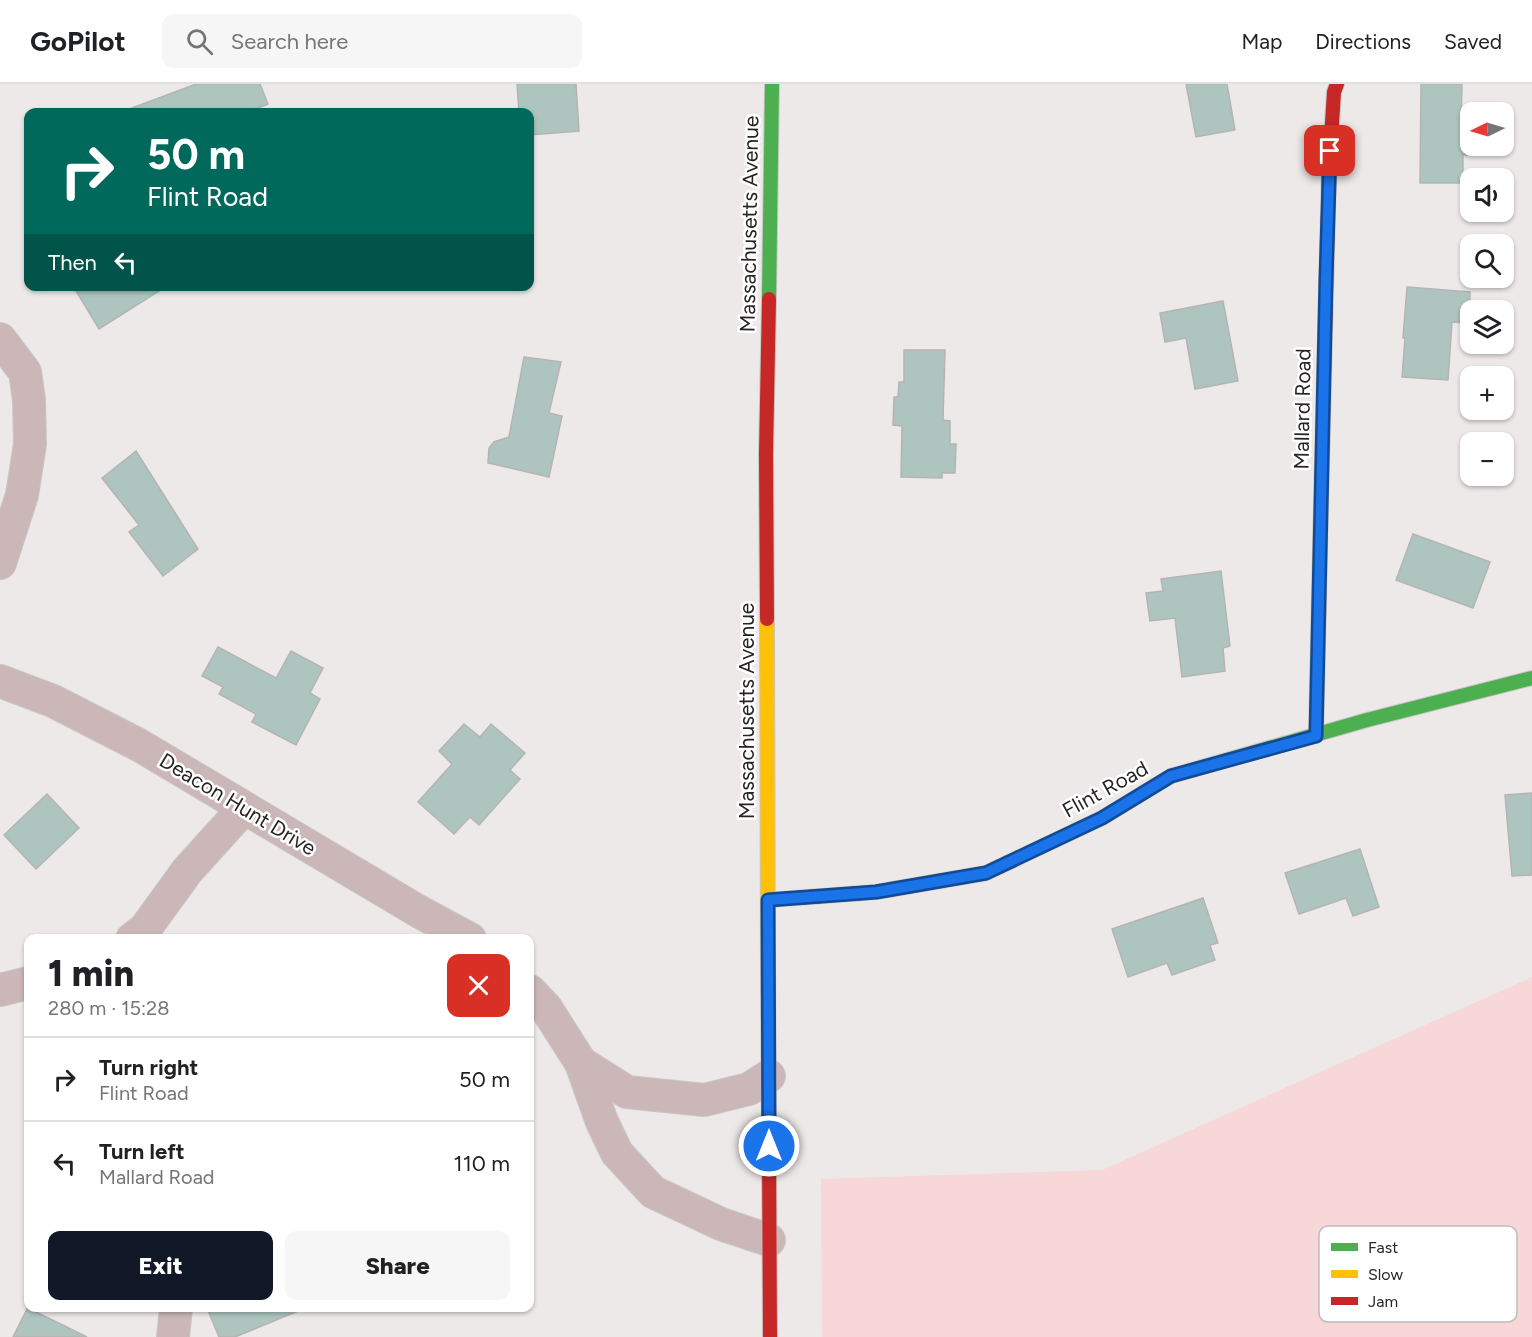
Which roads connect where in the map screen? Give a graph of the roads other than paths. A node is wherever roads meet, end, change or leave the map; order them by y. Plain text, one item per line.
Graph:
1 (772, 84) edge
2 (1336, 84) edge
3 (0, 339) edge
4 (0, 563) edge
5 (1532, 678) edge
6 (0, 681) edge
7 (1316, 736) junction
8 (244, 808) junction
9 (768, 900) junction
10 (138, 934) edge
11 (461, 934) edge
12 (24, 984) edge
13 (0, 990) edge
14 (534, 996) edge
15 (581, 1063) junction
16 (768, 1076) junction
17 (769, 1240) junction
18 (176, 1312) edge
19 (173, 1337) edge
20 (770, 1337) edge

1 - 9 street, Massachusetts Avenue
2 - 7 street, Mallard Road
3 - 4 street
5 - 7 street, Flint Road
6 - 8 street, Deacon Hunt Drive
7 - 9 street, Flint Road
8 - 10 street
8 - 11 street, Deacon Hunt Drive
9 - 16 street, Massachusetts Avenue
12 - 13 street
14 - 15 street
15 - 16 street
15 - 17 street
16 - 17 street, Massachusetts Avenue
17 - 20 street, Massachusetts Avenue
18 - 19 street

